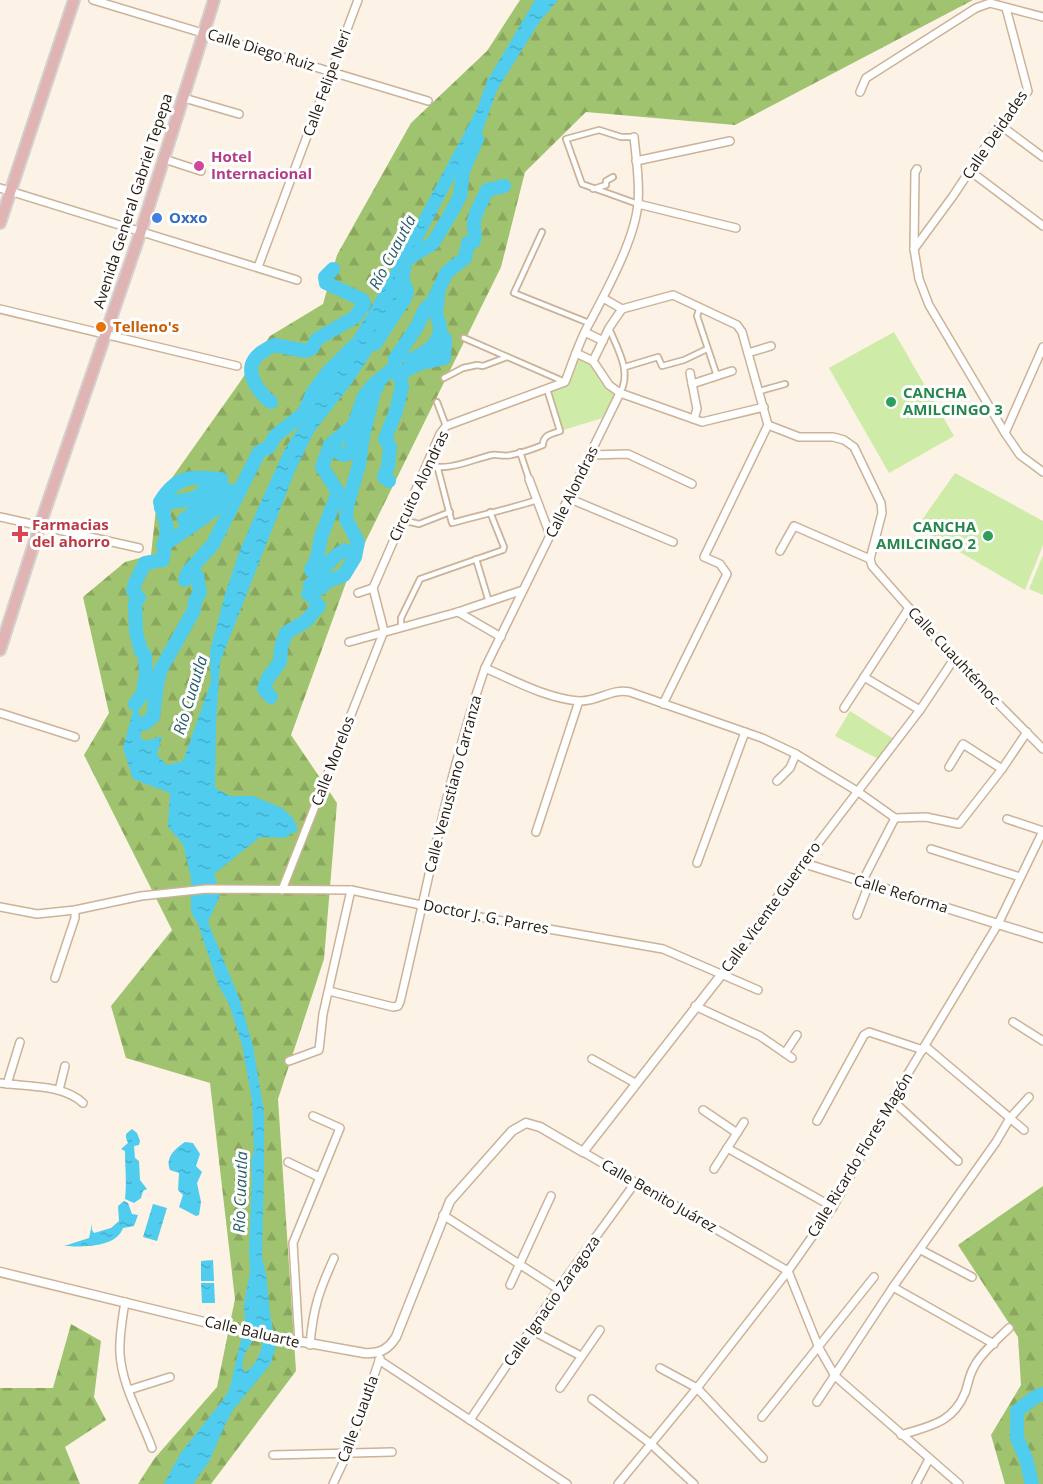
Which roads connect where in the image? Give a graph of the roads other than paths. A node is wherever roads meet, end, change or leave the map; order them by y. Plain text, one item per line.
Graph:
1 (74, 0) edge
2 (93, 0) edge
3 (214, 0) edge
4 (358, 0) edge
5 (1001, 4) edge
6 (1043, 17) edge
7 (203, 33) junction
8 (331, 71) junction
9 (860, 92) dead end
10 (184, 98) junction
11 (428, 101) dead end
12 (239, 114) dead end
13 (1000, 125) junction
14 (634, 137) joint
15 (730, 141) dead end
16 (1043, 157) edge
17 (164, 159) junction
18 (636, 161) junction
19 (917, 169) dead end
20 (201, 171) dead end
21 (970, 171) junction
22 (613, 177) dead end
23 (593, 189) junction
24 (5, 190) edge
25 (638, 204) junction
26 (0, 223) edge
27 (1043, 226) edge
28 (736, 228) dead end
29 (141, 231) junction
30 (542, 232) dead end
31 (914, 249) junction
32 (258, 267) junction
33 (297, 279) dead end
34 (603, 298) junction
35 (700, 307) junction
36 (0, 309) edge
37 (622, 309) junction
38 (589, 323) junction
39 (609, 328) junction
40 (585, 332) junction
41 (105, 333) junction
42 (464, 338) dead end
43 (603, 341) junction
44 (771, 346) dead end
45 (1043, 347) edge
46 (707, 349) junction
47 (576, 353) junction
48 (748, 353) junction
49 (507, 357) junction
50 (684, 360) junction
51 (593, 361) junction
52 (237, 366) dead end
53 (625, 367) junction
54 (732, 370) dead end
55 (690, 373) joint
56 (717, 376) junction
57 (444, 378) dead end
58 (565, 382) junction
59 (692, 384) junction
60 (785, 384) dead end
61 (547, 389) junction
62 (760, 391) junction
63 (620, 393) junction
64 (437, 402) dead end
65 (764, 407) junction
66 (694, 419) junction
67 (768, 425) junction
68 (446, 426) junction
69 (1005, 433) junction
70 (520, 452) junction
71 (590, 455) junction
72 (426, 465) junction
73 (438, 469) junction
74 (1043, 472) edge
75 (528, 479) joint
76 (692, 484) dead end
77 (568, 498) junction
78 (537, 500) junction
79 (450, 512) junction
80 (490, 512) junction
81 (0, 517) edge
82 (402, 520) junction
83 (40, 525) junction
84 (550, 535) junction
85 (673, 542) dead end
86 (140, 549) dead end
87 (780, 551) dead end
88 (476, 559) junction
89 (870, 559) junction
90 (373, 588) junction
91 (523, 590) junction
92 (358, 593) dead end
93 (489, 602) junction
94 (909, 608) junction
95 (458, 612) junction
96 (401, 627) junction
97 (384, 632) junction
98 (501, 637) junction
99 (349, 642) dead end
100 (0, 650) edge
101 (954, 659) junction
102 (485, 668) junction
103 (864, 677) junction
104 (579, 701) junction
105 (663, 704) junction
106 (844, 708) dead end
107 (920, 710) junction
108 (0, 713) edge
109 (745, 732) junction
110 (1027, 732) junction
111 (75, 737) dead end
112 (1043, 749) edge
113 (796, 754) junction
114 (949, 767) dead end
115 (1002, 769) junction
116 (777, 781) dead end
117 (856, 791) junction
118 (895, 818) junction
119 (1007, 819) dead end
120 (1043, 831) edge
121 (536, 832) dead end
122 (931, 849) dead end
123 (696, 863) dead end
124 (803, 863) junction
125 (1020, 877) junction
126 (865, 883) junction
127 (282, 890) junction
128 (351, 890) junction
129 (423, 904) junction
130 (0, 907) edge
131 (75, 910) junction
132 (857, 915) dead end
133 (998, 924) junction
134 (1043, 938) edge
135 (722, 974) junction
136 (55, 978) dead end
137 (758, 990) dead end
138 (329, 991) junction
139 (695, 1006) junction
140 (1013, 1022) dead end
141 (797, 1035) dead end
142 (1043, 1041) edge
143 (20, 1042) dead end
144 (924, 1048) junction
145 (785, 1053) junction
146 (792, 1058) dead end
147 (592, 1059) dead end
148 (288, 1062) dead end
149 (65, 1066) dead end
150 (635, 1083) junction
151 (4, 1084) edge
152 (59, 1090) junction
153 (1029, 1097) dead end
154 (892, 1100) junction
155 (83, 1103) dead end
156 (703, 1110) dead end
157 (313, 1116) dead end
158 (1010, 1118) junction
159 (817, 1121) dead end
160 (744, 1122) dead end
161 (1024, 1130) dead end
162 (737, 1133) junction
163 (728, 1148) junction
164 (583, 1152) junction
165 (958, 1161) dead end
166 (288, 1162) dead end
167 (714, 1168) dead end
168 (319, 1177) junction
169 (635, 1183) junction
170 (551, 1196) dead end
171 (833, 1207) junction
172 (443, 1215) junction
173 (921, 1250) junction
174 (334, 1258) dead end
175 (519, 1264) junction
176 (788, 1271) junction
177 (0, 1272) edge
178 (874, 1276) dead end
179 (972, 1277) dead end
180 (510, 1285) dead end
181 (893, 1287) junction
182 (558, 1289) junction
183 (125, 1302) junction
184 (1008, 1328) dead end
185 (531, 1330) junction
186 (600, 1330) dead end
187 (299, 1343) junction
188 (994, 1344) junction
189 (310, 1345) junction
190 (819, 1348) junction
191 (581, 1356) junction
192 (380, 1357) junction
193 (660, 1368) dead end
194 (835, 1376) junction
195 (170, 1377) dead end
196 (560, 1388) dead end
197 (697, 1388) junction
198 (129, 1390) junction
199 (592, 1399) dead end
200 (817, 1402) dead end
201 (762, 1417) dead end
202 (471, 1420) junction
203 (901, 1435) junction
204 (651, 1444) junction
205 (152, 1448) dead end
206 (348, 1452) junction
207 (392, 1452) dead end
208 (273, 1455) dead end
209 (763, 1458) dead end
210 (929, 1459) junction
211 (333, 1484) edge
212 (567, 1484) edge
213 (618, 1484) edge
214 (694, 1484) edge
215 (915, 1484) edge
216 (960, 1484) edge

1 - 24 main road
2 - 7 street, Calle Diego Ruiz
3 - 7 main road, Avenida General Gabriel Tepepa
4 - 8 street, Calle Felipe Neri
5 - 6 street
5 - 9 street
5 - 13 street, Calle Deidades
7 - 8 street, Calle Diego Ruiz
7 - 10 main road, Avenida General Gabriel Tepepa
8 - 11 street, Calle Diego Ruiz
8 - 32 street, Calle Felipe Neri
10 - 12 street
10 - 17 main road, Avenida General Gabriel Tepepa
13 - 16 street
13 - 21 street, Calle Deidades
14 - 18 street
14 - 23 street
15 - 18 street
17 - 20 street
17 - 29 main road, Avenida General Gabriel Tepepa
18 - 25 street
19 - 31 street
21 - 27 street
21 - 31 street, Calle Deidades
22 - 23 street
23 - 25 street
24 - 26 main road
24 - 29 street
25 - 28 street
25 - 34 street
29 - 32 street
29 - 41 main road, Avenida General Gabriel Tepepa
30 - 38 street
31 - 69 street
32 - 33 street
34 - 37 street
34 - 38 street
35 - 37 street
35 - 46 street
35 - 48 street
36 - 41 street
37 - 39 street
38 - 40 street
39 - 43 street
39 - 53 street
40 - 43 street
40 - 47 street
41 - 52 street
41 - 83 main road, Avenida General Gabriel Tepepa
42 - 49 street
43 - 51 street
44 - 48 street
45 - 69 street
46 - 50 street
46 - 56 street
47 - 51 street
47 - 58 street
48 - 62 street
49 - 57 street
49 - 58 street
50 - 53 street
50 - 55 street
51 - 63 street
53 - 63 street
54 - 56 street
55 - 59 street
56 - 59 street
58 - 61 street, Circuito Alondras
59 - 66 street
60 - 62 street
61 - 68 street, Circuito Alondras
61 - 70 street
62 - 65 street
63 - 66 street
63 - 71 street, Calle Alondras
64 - 68 street
65 - 66 street
65 - 67 street
67 - 89 street
67 - 105 street
68 - 72 street, Circuito Alondras
69 - 74 street
70 - 73 street
70 - 75 street
71 - 76 street
71 - 77 street, Calle Alondras
72 - 73 street
72 - 82 street, Circuito Alondras
73 - 79 street
75 - 78 street
77 - 84 street, Calle Alondras
77 - 85 street
78 - 80 street
78 - 84 street
79 - 80 street
79 - 82 street
80 - 88 street
81 - 83 street
82 - 90 street, Circuito Alondras
83 - 86 street
83 - 100 main road, Avenida General Gabriel Tepepa
84 - 91 street, Calle Alondras
87 - 89 street
88 - 93 street
88 - 96 street
89 - 94 street, Calle Cuauhtémoc
90 - 92 street
90 - 97 street
91 - 93 street
91 - 98 street, Calle Alondras
93 - 95 street
94 - 101 street, Calle Cuauhtémoc
94 - 103 street
95 - 96 street
95 - 98 street
96 - 97 street
97 - 99 street
97 - 127 street, Calle Morelos
98 - 102 street, Calle Alondras
101 - 107 street, Calle Vicente Guerrero
101 - 110 street, Calle Cuauhtémoc
102 - 104 street
102 - 129 street, Calle Venustiano Carranza
103 - 106 street
103 - 107 street
104 - 105 street
104 - 121 street
105 - 109 street
107 - 117 street, Calle Vicente Guerrero
108 - 111 street
109 - 113 street
109 - 123 street
110 - 112 street, Calle Cuauhtémoc
110 - 115 street
113 - 116 street
113 - 117 street
114 - 115 street
115 - 118 street
117 - 118 street
117 - 124 street, Calle Vicente Guerrero
118 - 126 street
119 - 120 street
120 - 125 street, Calle Ricardo Flores Magón
122 - 125 street
124 - 126 street, Calle Reforma
124 - 135 street, Calle Vicente Guerrero
125 - 133 street, Calle Ricardo Flores Magón
126 - 132 street
126 - 133 street, Calle Reforma
127 - 128 street, Doctor J. G. Parres
127 - 131 street, Doctor J. G. Parres
128 - 129 street, Doctor J. G. Parres
128 - 138 street
129 - 135 street, Doctor J. G. Parres
129 - 138 street, Calle Venustiano Carranza
130 - 131 street, Doctor J. G. Parres
131 - 136 street
133 - 134 street, Calle Reforma
133 - 144 street, Calle Ricardo Flores Magón
135 - 137 street, Doctor J. G. Parres
135 - 139 street, Calle Vicente Guerrero
138 - 148 street
139 - 145 street
139 - 150 street, Calle Vicente Guerrero
140 - 142 street
141 - 145 street
143 - 151 street
144 - 154 street, Calle Ricardo Flores Magón
144 - 158 street
144 - 159 street
145 - 146 street
147 - 150 street
149 - 152 street
150 - 164 street, Calle Vicente Guerrero
151 - 152 street
152 - 155 street
153 - 158 street
154 - 165 street
154 - 171 street, Calle Ricardo Flores Magón
156 - 162 street
157 - 168 street
158 - 161 street
158 - 173 street
160 - 162 street
162 - 163 street
163 - 167 street
163 - 171 street
164 - 169 street, Calle Benito Juárez
164 - 172 street, Calle Benito Juárez
166 - 168 street
168 - 187 street
169 - 176 street, Calle Benito Juárez
169 - 182 street, Calle Ignacio Zaragoza
170 - 175 street
171 - 176 street, Calle Ricardo Flores Magón
172 - 175 street
172 - 192 street, Calle Benito Juárez
173 - 179 street
173 - 181 street
174 - 189 street
175 - 180 street
175 - 182 street
176 - 190 street
176 - 197 street, Calle Ricardo Flores Magón
177 - 183 street, Calle Baluarte
178 - 190 street
181 - 188 street
181 - 194 street
182 - 185 street, Calle Ignacio Zaragoza
183 - 187 street, Calle Baluarte
183 - 198 street
184 - 188 street
185 - 191 street
185 - 202 street, Calle Ignacio Zaragoza
186 - 191 street
187 - 189 street, Calle Baluarte
188 - 203 street
189 - 192 street, Calle Baluarte
190 - 194 street
190 - 201 street
191 - 196 street
192 - 202 street
192 - 206 street, Calle Cuautla
193 - 197 street
194 - 200 street
194 - 203 street
195 - 198 street
197 - 204 street, Calle Ricardo Flores Magón
197 - 209 street
198 - 205 street
199 - 204 street
202 - 212 street
203 - 210 street
204 - 213 street, Calle Ricardo Flores Magón
204 - 214 street
206 - 207 street
206 - 208 street
206 - 211 street, Calle Cuautla
210 - 215 street
210 - 216 street

